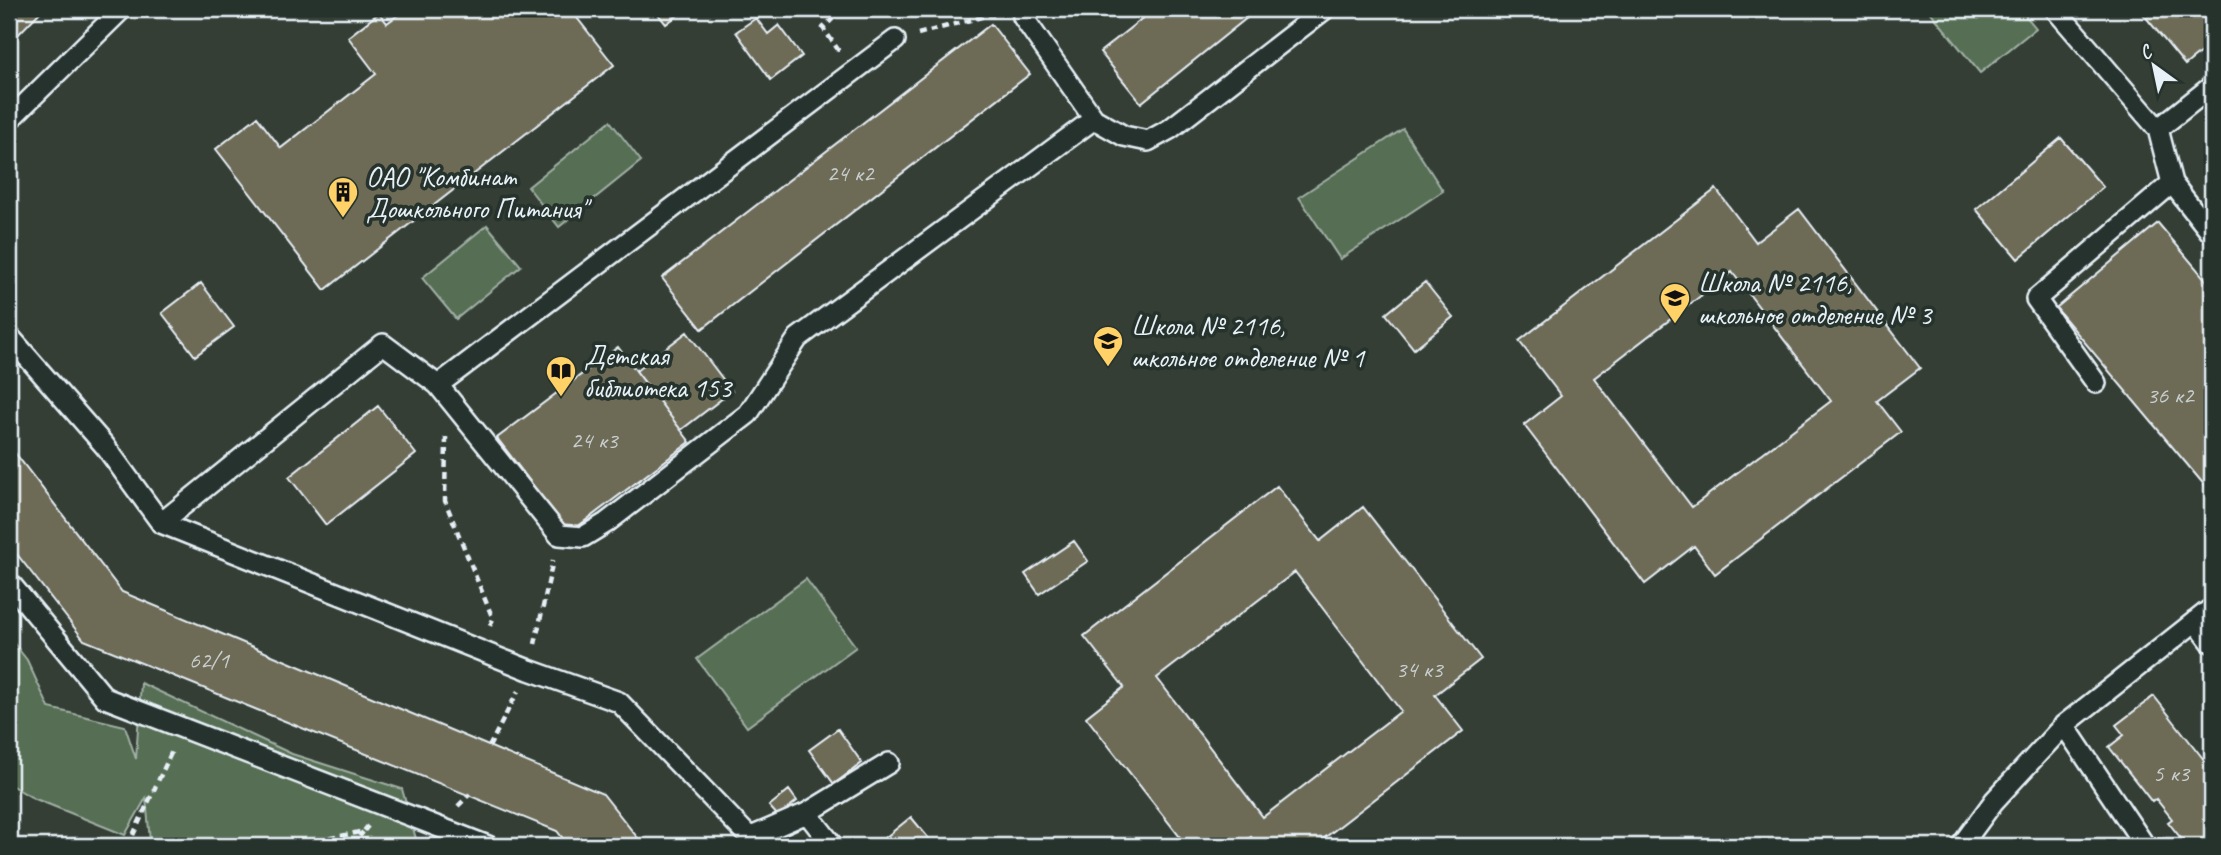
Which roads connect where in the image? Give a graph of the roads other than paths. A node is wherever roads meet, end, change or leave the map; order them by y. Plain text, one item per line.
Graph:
1 (122, 9) edge
2 (1325, 9) edge
3 (2055, 9) edge
4 (1028, 13) edge
5 (895, 40) road end
6 (2212, 86) edge
7 (1094, 119) junction
8 (9, 120) edge
9 (2158, 130) junction
10 (2172, 183) junction
11 (2212, 234) edge
12 (9, 336) edge
13 (2096, 383) dead end
14 (443, 391) junction
15 (161, 523) junction
16 (9, 582) edge
17 (2212, 608) edge
18 (2195, 621) junction
19 (2212, 643) edge
20 (2064, 725) junction
21 (889, 762) dead end
22 (807, 813) junction
23 (755, 842) edge
24 (488, 846) edge
25 (833, 846) edge
26 (1961, 846) edge
27 (2145, 846) edge

1 - 8 lane
2 - 7 lane
3 - 9 lane
4 - 7 lane
5 - 14 lane
6 - 9 lane
7 - 14 lane
9 - 10 lane
10 - 11 lane
10 - 13 lane
12 - 15 lane
14 - 15 lane
15 - 23 lane
16 - 24 lane
17 - 18 lane
18 - 19 lane
18 - 20 lane
20 - 26 lane
20 - 27 lane
21 - 22 lane
22 - 23 lane
22 - 25 lane

